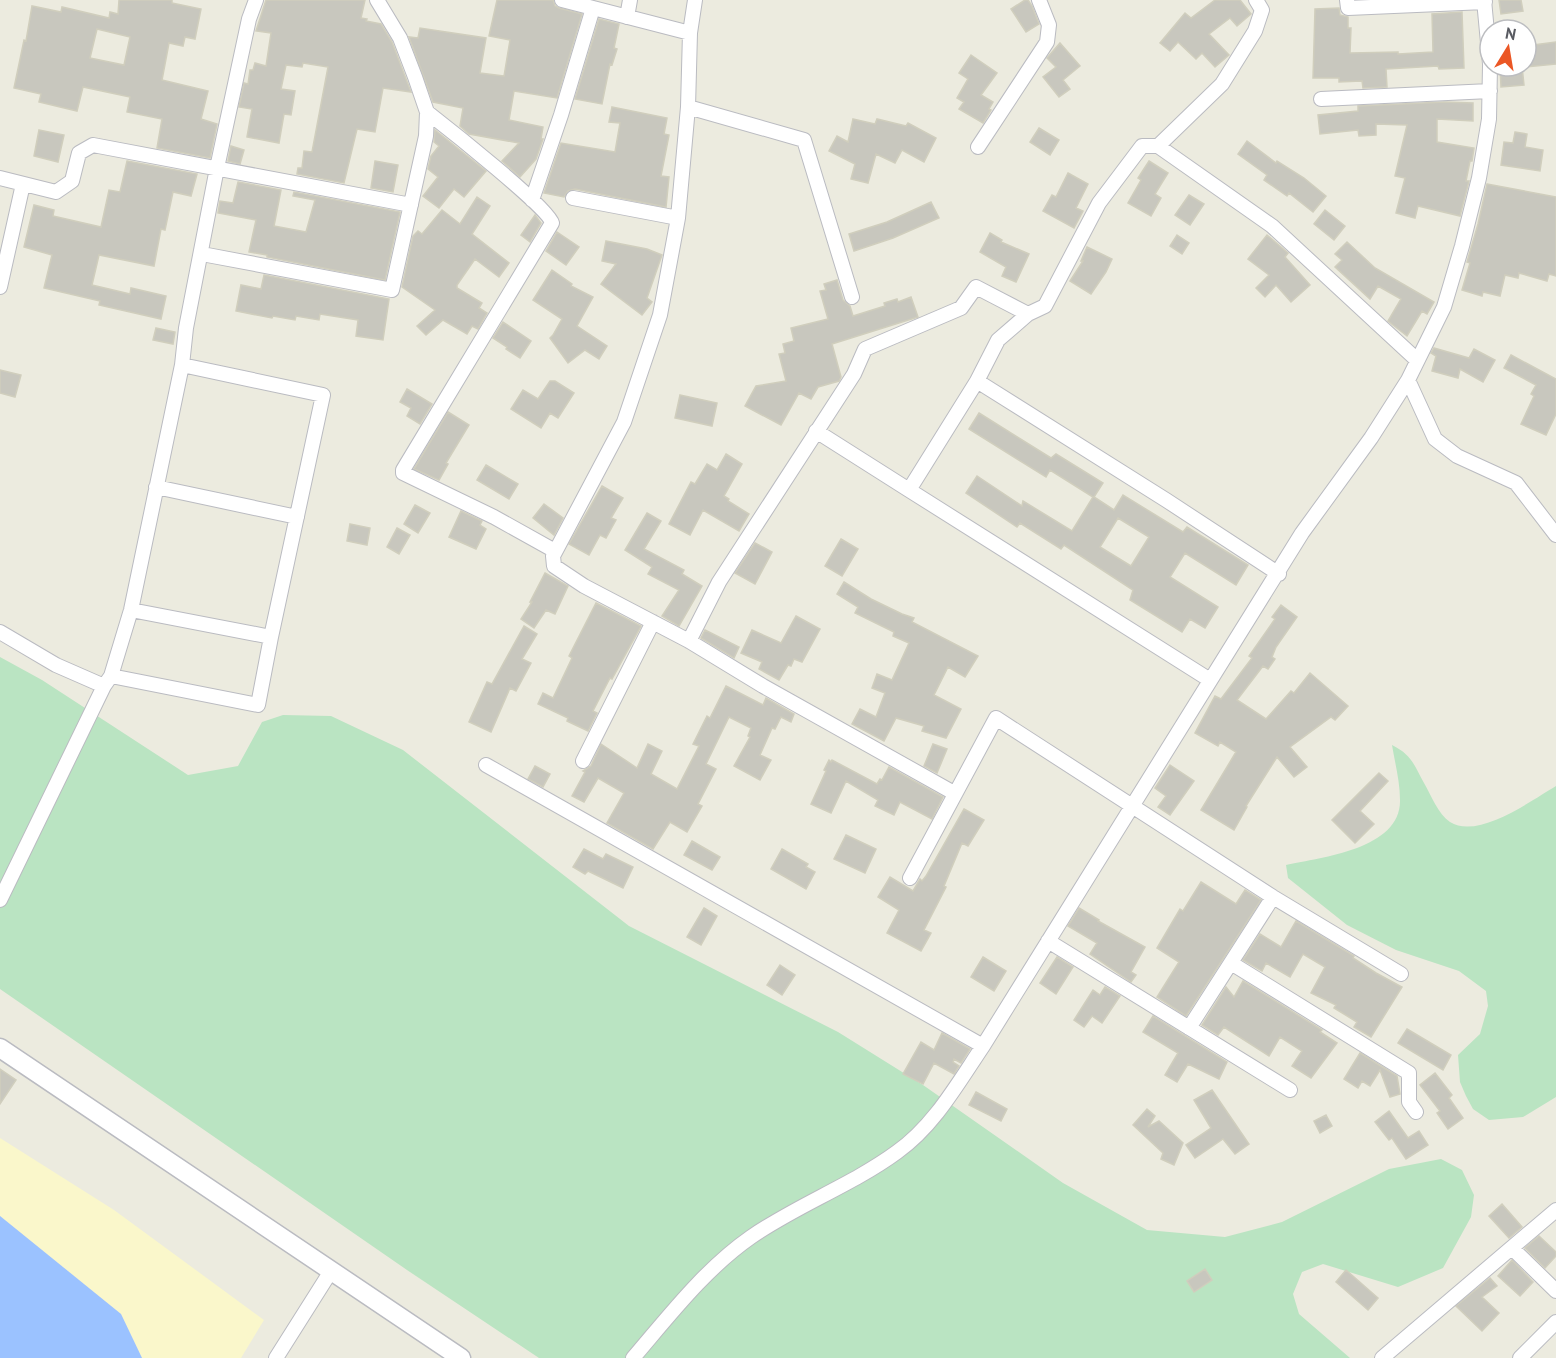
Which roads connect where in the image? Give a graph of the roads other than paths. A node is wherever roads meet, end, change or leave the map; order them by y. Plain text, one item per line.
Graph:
1 (256, 0) edge
2 (377, 0) edge
3 (562, 0) edge
4 (630, 0) edge
5 (695, 0) edge
6 (1039, 0) edge
7 (1256, 0) edge
8 (1347, 0) edge
9 (1484, 1) edge
10 (1427, 2) edge
11 (593, 9) junction
12 (627, 17) junction
13 (1486, 18) edge
14 (690, 33) junction
15 (1490, 78) edge
16 (1490, 91) junction
17 (1321, 99) dead end
18 (688, 107) junction
19 (427, 112) junction
20 (1158, 146) junction
21 (978, 147) dead end
22 (217, 168) junction
23 (0, 178) edge
24 (23, 184) junction
25 (573, 198) dead end
26 (532, 200) junction
27 (411, 205) junction
28 (678, 218) junction
29 (202, 254) junction
30 (0, 287) edge
31 (852, 297) dead end
32 (1028, 314) junction
33 (1417, 360) junction
34 (182, 365) junction
35 (1408, 380) junction
36 (977, 381) junction
37 (816, 431) junction
38 (156, 487) junction
39 (909, 490) junction
40 (297, 517) junction
41 (1556, 535) edge
42 (555, 551) junction
43 (1279, 574) junction
44 (131, 610) junction
45 (653, 622) junction
46 (0, 632) edge
47 (271, 637) junction
48 (689, 641) junction
49 (1210, 680) junction
50 (107, 681) junction
51 (583, 761) dead end
52 (486, 765) dead end
53 (954, 793) junction
54 (1132, 808) junction
55 (910, 878) dead end
56 (1273, 897) junction
57 (0, 900) edge
58 (1048, 941) junction
59 (1231, 963) junction
60 (1401, 974) dead end
61 (1190, 1028) junction
62 (983, 1046) junction
63 (0, 1048) edge
64 (1290, 1090) dead end
65 (1416, 1112) dead end
66 (1556, 1210) edge
67 (1512, 1248) junction
68 (332, 1271) junction
69 (1556, 1290) edge
70 (1556, 1322) edge
71 (276, 1358) edge
72 (461, 1358) edge
73 (633, 1358) edge
74 (1382, 1358) edge
75 (1520, 1358) edge

1 - 22 street
2 - 19 street
3 - 11 street
4 - 12 street
5 - 14 street
6 - 21 street
7 - 20 street
8 - 10 street
9 - 10 street
9 - 13 street
11 - 12 street
11 - 26 street
12 - 14 street
14 - 18 street
15 - 16 street
16 - 17 street
16 - 33 street
18 - 28 street
18 - 31 street
19 - 26 street
19 - 27 street
20 - 32 street
20 - 33 street
22 - 24 street
22 - 27 street
22 - 29 street
23 - 24 street
24 - 30 street
25 - 28 street
26 - 42 street
27 - 29 street
28 - 42 street
29 - 34 street
32 - 36 street
32 - 37 street
33 - 35 street
34 - 38 street
34 - 40 street
35 - 41 street
35 - 43 street
36 - 39 street
36 - 43 street
37 - 39 street
37 - 48 street
38 - 40 street
38 - 44 street
39 - 49 street
40 - 47 street
42 - 45 street
43 - 49 street
44 - 47 street
44 - 50 street
45 - 48 street
45 - 51 street
46 - 50 street
47 - 50 street
48 - 53 street
49 - 54 street
50 - 57 street
52 - 62 street
53 - 54 street
53 - 55 street
54 - 56 street
54 - 58 street
56 - 59 street
56 - 60 street
58 - 61 street
58 - 62 street
59 - 61 street
59 - 65 street
61 - 64 street
62 - 73 street
63 - 68 street
66 - 67 street
67 - 69 street
67 - 74 street
68 - 71 street
68 - 72 street
70 - 75 street

